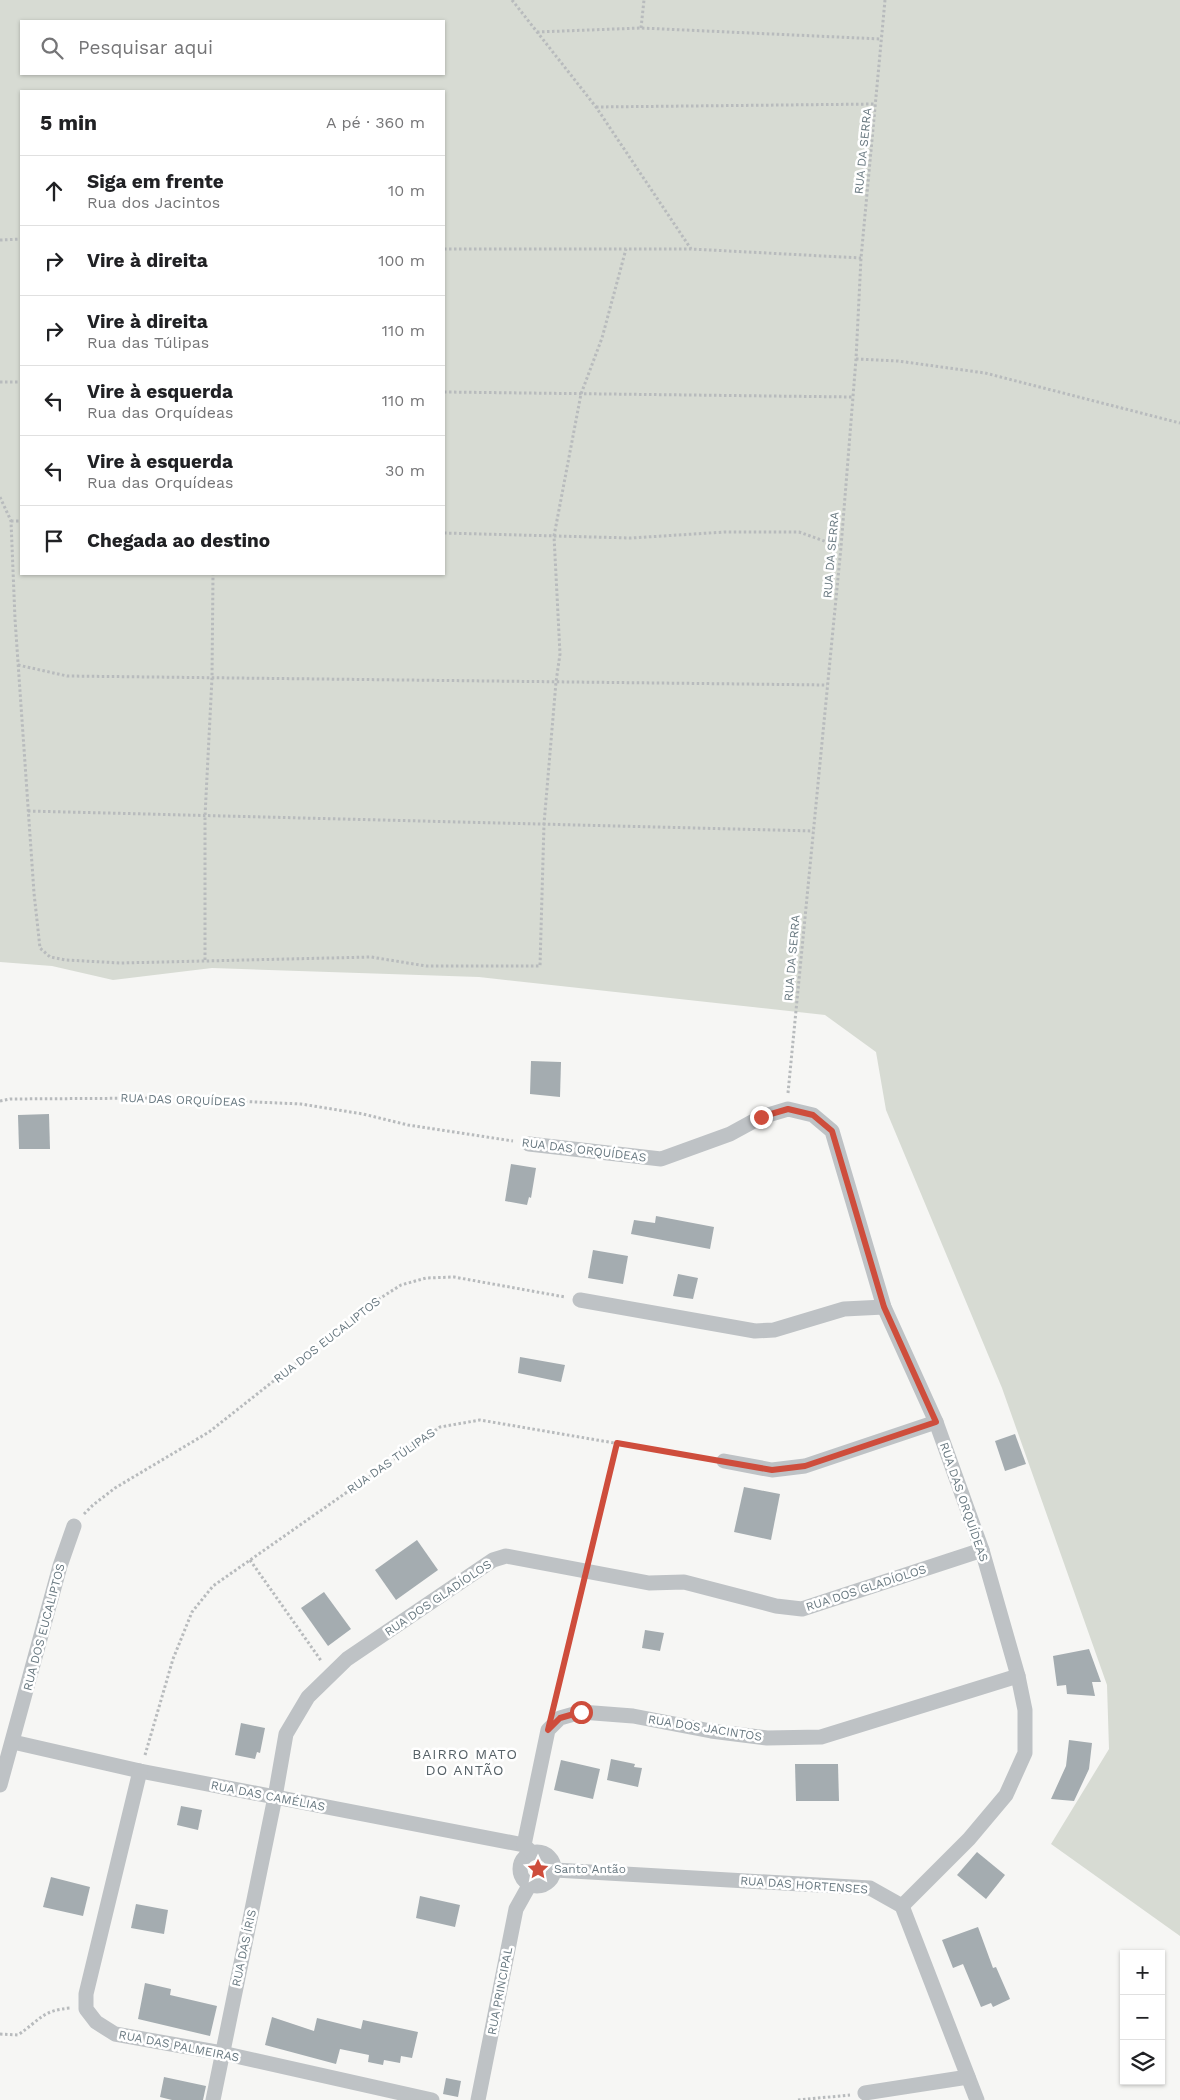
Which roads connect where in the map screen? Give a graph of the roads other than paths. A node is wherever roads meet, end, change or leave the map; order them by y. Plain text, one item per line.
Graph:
1 (530, 1144) road end
2 (580, 1300) road end
3 (884, 1307) junction
4 (936, 1422) junction
5 (724, 1461) road end
6 (74, 1526) road end
7 (982, 1550) junction
8 (1018, 1676) junction
9 (13, 1742) junction
10 (140, 1771) junction
11 (0, 1785) edge
12 (276, 1797) junction
13 (528, 1849) junction
14 (555, 1870) junction
15 (530, 1884) junction
16 (902, 1906) junction
17 (222, 2053) junction
18 (968, 2077) junction
19 (865, 2093) road end
20 (213, 2100) edge
21 (432, 2100) edge
22 (478, 2100) edge
23 (977, 2100) edge

1 - 3 street, RUA DAS ORQUÍDEAS
2 - 3 street
3 - 4 street, RUA DAS ORQUÍDEAS
4 - 5 street
4 - 7 street, RUA DAS ORQUÍDEAS
6 - 9 street, RUA DOS EUCALIPTOS
7 - 8 street, RUA DAS ORQUÍDEAS
7 - 12 street, RUA DOS GLADÍOLOS
8 - 13 street, RUA DOS JACINTOS
8 - 16 street, RUA DAS ORQUÍDEAS
9 - 10 street, RUA DAS CAMÉLIAS
9 - 11 street, RUA DOS EUCALIPTOS
10 - 12 street, RUA DAS CAMÉLIAS
10 - 17 street, RUA DAS PALMEIRAS
12 - 13 street, RUA DAS CAMÉLIAS
12 - 17 street, RUA DAS ÍRIS
13 - 14 street
13 - 15 street
14 - 15 street
14 - 16 street, RUA DAS HORTENSES
15 - 22 street, RUA PRINCIPAL
16 - 18 street
17 - 20 street, RUA DAS ÍRIS
17 - 21 street, RUA DAS PALMEIRAS
18 - 19 street
18 - 23 street

